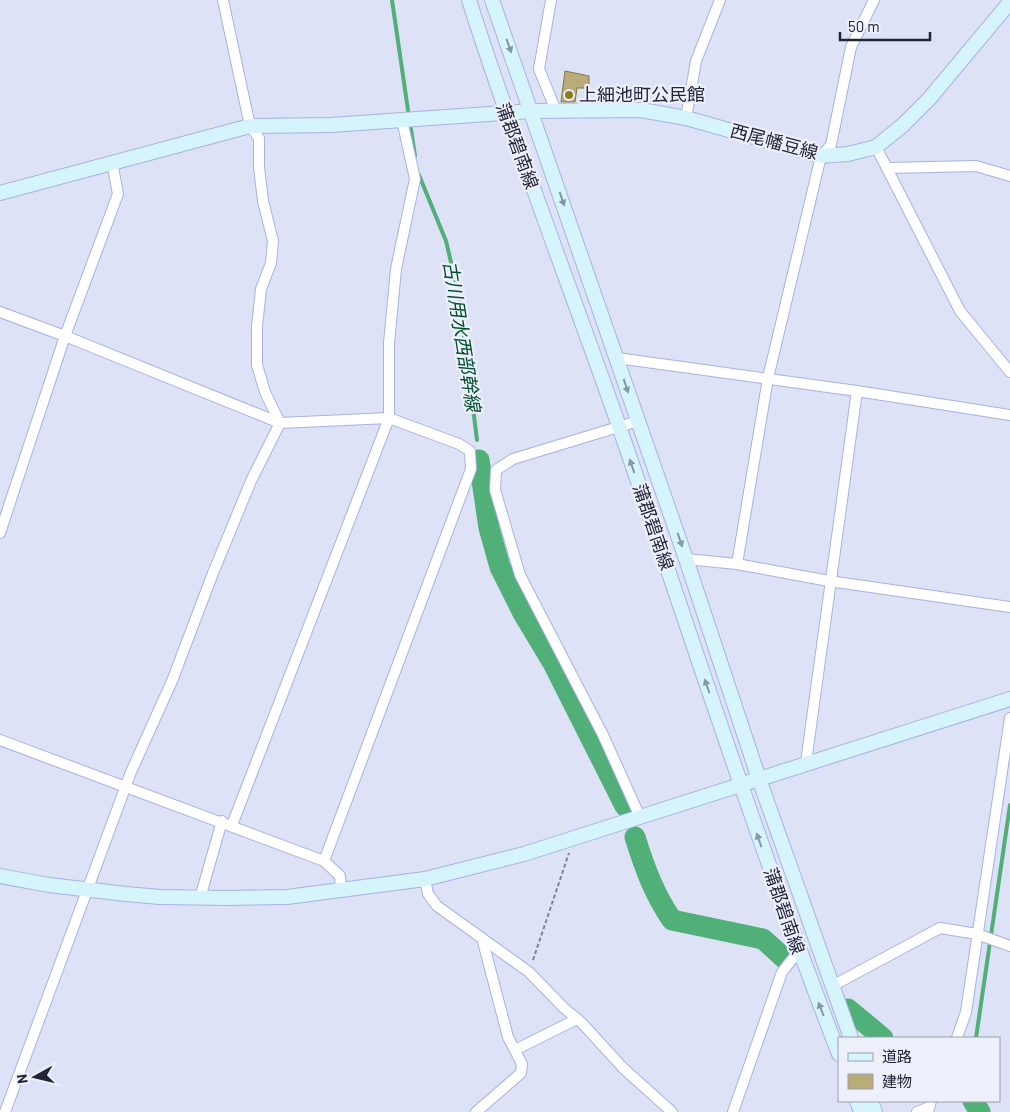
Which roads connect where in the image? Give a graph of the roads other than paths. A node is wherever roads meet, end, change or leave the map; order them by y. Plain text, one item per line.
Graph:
1 (223, 0) edge
2 (469, 0) edge
3 (492, 0) edge
4 (551, 0) edge
5 (720, 0) edge
6 (874, 0) edge
7 (1010, 2) edge
8 (532, 111) junction
9 (556, 111) junction
10 (505, 113) junction
11 (686, 118) junction
12 (402, 120) junction
13 (250, 126) junction
14 (876, 147) junction
15 (821, 156) junction
16 (112, 162) junction
17 (887, 168) junction
18 (1010, 176) edge
19 (0, 193) edge
20 (0, 312) edge
21 (65, 336) junction
22 (617, 358) junction
23 (1010, 372) edge
24 (768, 378) junction
25 (857, 391) junction
26 (1010, 415) edge
27 (389, 418) junction
28 (638, 421) junction
29 (280, 423) junction
30 (619, 426) junction
31 (0, 532) edge
32 (686, 559) junction
33 (737, 564) junction
34 (829, 581) junction
35 (1010, 607) edge
36 (1010, 699) edge
37 (1010, 718) edge
38 (0, 740) edge
39 (806, 762) junction
40 (760, 779) junction
41 (1005, 781) edge
42 (741, 786) junction
43 (126, 788) junction
44 (640, 817) junction
45 (227, 823) junction
46 (324, 861) junction
47 (0, 876) edge
48 (425, 879) junction
49 (87, 890) junction
50 (341, 890) junction
51 (200, 898) junction
52 (980, 936) junction
53 (482, 938) junction
54 (1010, 946) edge
55 (800, 956) junction
56 (834, 985) junction
57 (577, 1019) junction
58 (851, 1037) edge
59 (957, 1037) edge
60 (514, 1050) junction
61 (838, 1051) edge
62 (929, 1107) edge
63 (5, 1112) edge
64 (476, 1112) edge
65 (672, 1112) edge
66 (734, 1112) edge
67 (917, 1112) edge

1 - 13 street
2 - 10 main road, 蒲郡碧南線
3 -> 8 main road, 蒲郡碧南線
4 - 9 street
5 - 11 street
6 - 15 street
7 - 14 main road, 西尾幡豆線
8 - 9 main road, 西尾幡豆線
8 - 10 main road, 西尾幡豆線
8 -> 22 main road, 蒲郡碧南線
9 - 11 main road, 西尾幡豆線
10 - 12 main road, 西尾幡豆線
10 - 30 main road, 蒲郡碧南線
11 - 15 main road, 西尾幡豆線
12 - 13 main road, 西尾幡豆線
12 - 27 street
13 - 16 main road, 西尾幡豆線
13 - 29 street
14 - 15 main road, 西尾幡豆線
14 - 17 street
15 - 24 street
16 - 19 main road, 西尾幡豆線
16 - 21 street
17 - 18 street
17 - 23 street
20 - 21 street
21 - 29 street
21 - 31 street
22 - 24 street
22 -> 28 main road, 蒲郡碧南線
24 - 25 street
24 - 33 street
25 - 26 street
25 - 34 street
27 - 29 street
27 - 45 street
27 - 46 street
28 - 30 street
28 -> 32 main road, 蒲郡碧南線
29 - 43 street
42 -> 30 main road, 蒲郡碧南線
30 - 44 street
32 - 33 street
32 - 40 main road, 蒲郡碧南線
33 - 34 street
34 - 35 street
34 - 39 street
36 - 39 main road
37 - 41 street
38 - 43 street
39 - 40 main road
40 - 42 main road
40 - 56 main road, 蒲郡碧南線
41 - 52 street
42 - 44 main road
55 -> 42 main road, 蒲郡碧南線
43 - 45 street
43 - 49 street
44 - 48 main road
45 - 46 street
45 - 51 street
46 - 50 street
47 - 49 main road
48 - 50 main road
48 - 53 street
49 - 51 main road
49 - 63 street
50 - 51 main road
52 - 54 street
52 - 56 street
52 - 59 street
53 - 57 street
53 - 60 street
61 -> 55 main road, 蒲郡碧南線
55 - 66 street
56 - 58 main road, 蒲郡碧南線
57 - 60 street
57 - 65 street
60 - 64 street
62 - 67 street

